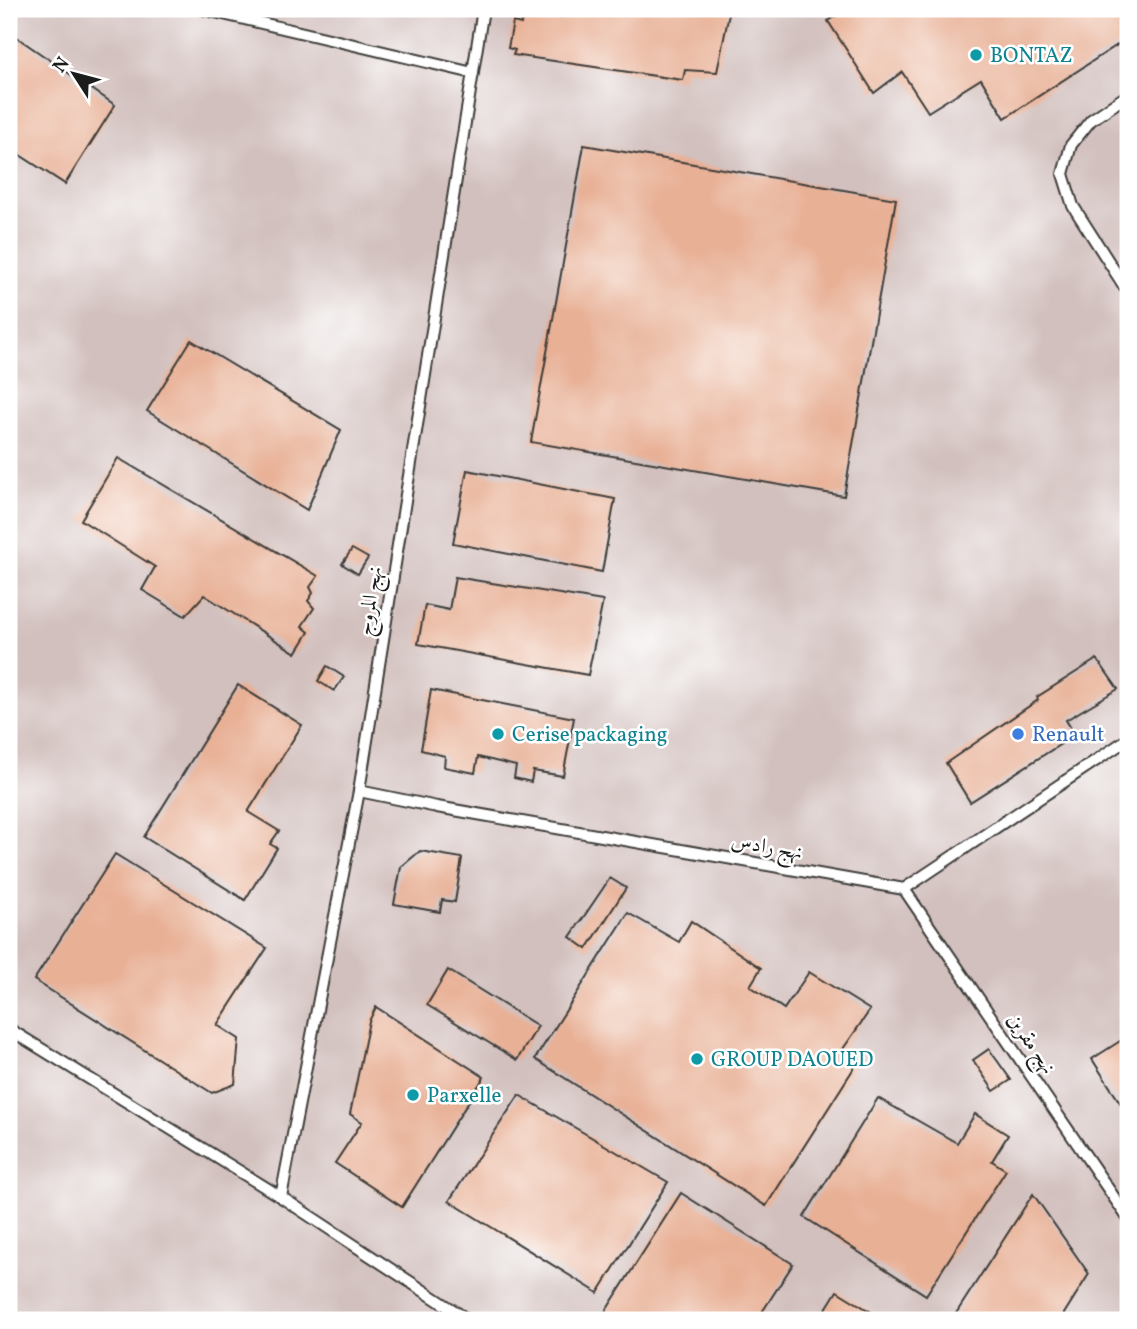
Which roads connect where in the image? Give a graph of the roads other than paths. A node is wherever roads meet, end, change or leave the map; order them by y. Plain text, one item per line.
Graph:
1 (202, 9) edge
2 (483, 9) edge
3 (473, 73) junction
4 (1128, 95) edge
5 (1128, 292) edge
6 (1128, 739) edge
7 (359, 791) junction
8 (904, 889) junction
9 (9, 1029) edge
10 (281, 1197) junction
11 (1128, 1217) edge
12 (468, 1320) edge

1 - 3 lane
2 - 3 lane, نهج المروج
3 - 7 lane, نهج المروج
4 - 5 lane
6 - 8 lane
7 - 8 lane, نهج رادس
7 - 10 lane, نهج المروج
8 - 11 lane, نهج مقرين
9 - 10 lane
10 - 12 lane

